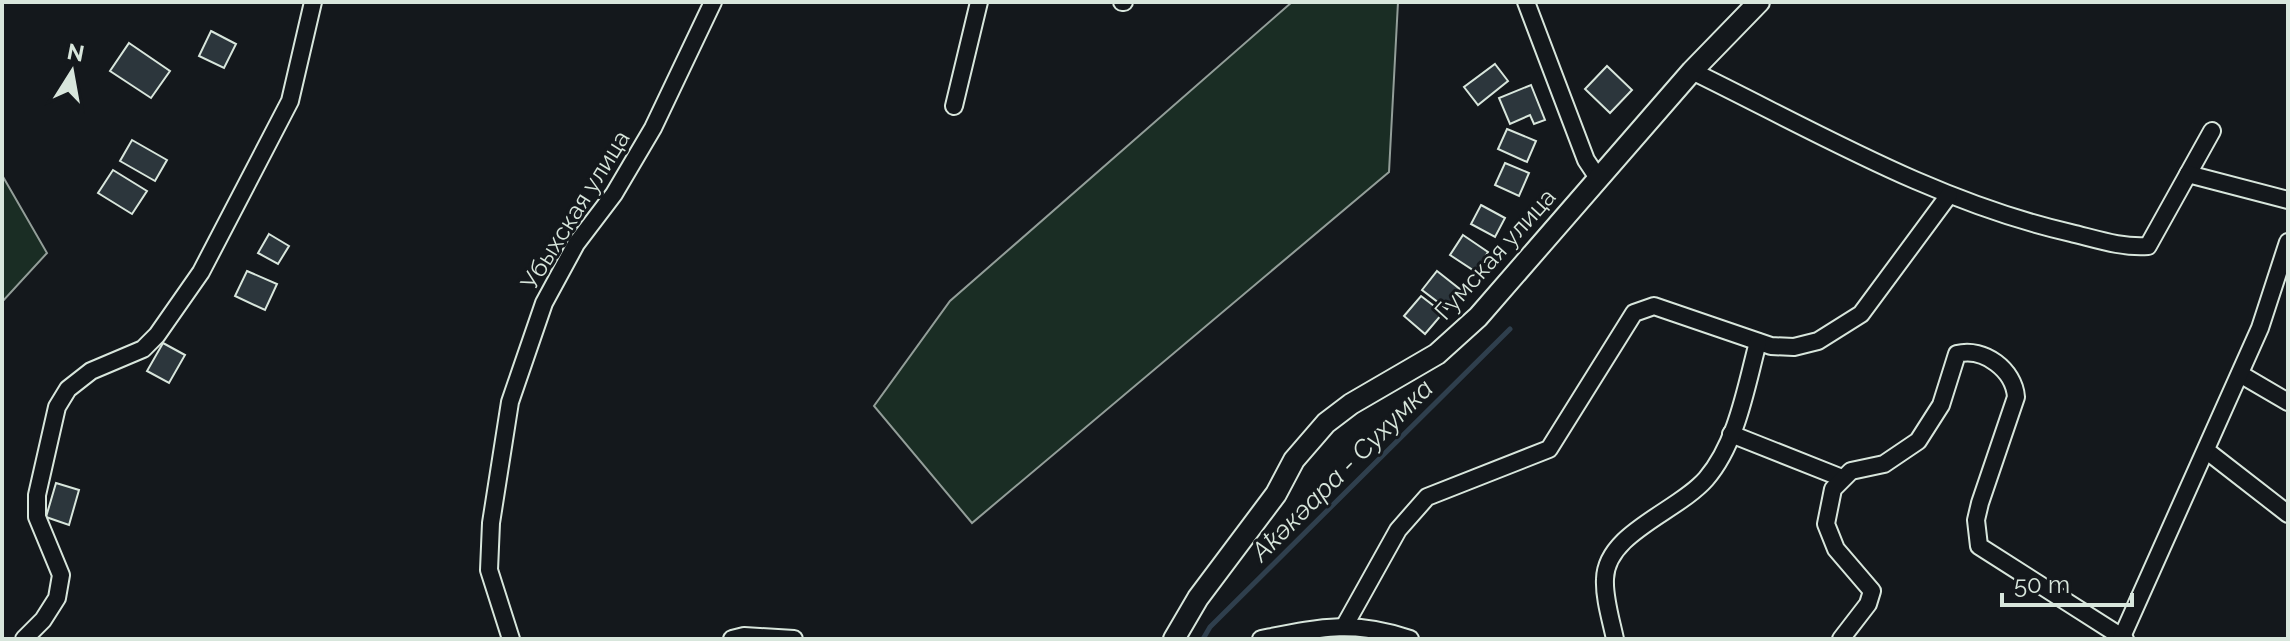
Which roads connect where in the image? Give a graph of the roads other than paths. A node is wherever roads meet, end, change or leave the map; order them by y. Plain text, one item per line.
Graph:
1 (313, 2) edge
2 (713, 2) edge
3 (979, 2) edge
4 (1526, 2) edge
5 (1759, 2) edge
6 (1692, 71) junction
7 (954, 106) dead end
8 (2212, 131) dead end
9 (2188, 174) junction
10 (1598, 178) junction
11 (1949, 195) junction
12 (2288, 200) edge
13 (2288, 242) edge
14 (1758, 342) junction
15 (2240, 374) junction
16 (2288, 402) edge
17 (1731, 434) junction
18 (2207, 451) junction
19 (1842, 478) junction
20 (2288, 514) edge
21 (1345, 625) junction
22 (2123, 638) edge
23 (24, 639) edge
24 (511, 639) edge
25 (732, 639) edge
26 (794, 639) edge
27 (1174, 639) edge
28 (1261, 639) edge
29 (1410, 639) edge
30 (1615, 639) edge
31 (1841, 639) edge

1 - 23 street
2 - 24 street, Убыхская улица
3 - 7 street
4 - 10 street
5 - 6 street, Гумская улица
6 - 10 street, Гумская улица
6 - 11 street
8 - 9 street
9 - 11 street
9 - 12 street
10 - 27 street, Гумская улица
11 - 14 street
13 - 15 street
14 - 17 street
14 - 21 street
15 - 16 street
15 - 18 street
17 - 19 street
17 - 30 street
18 - 20 street
18 - 22 street
19 - 22 street
19 - 31 street
21 - 28 street
21 - 29 street
25 - 26 street

